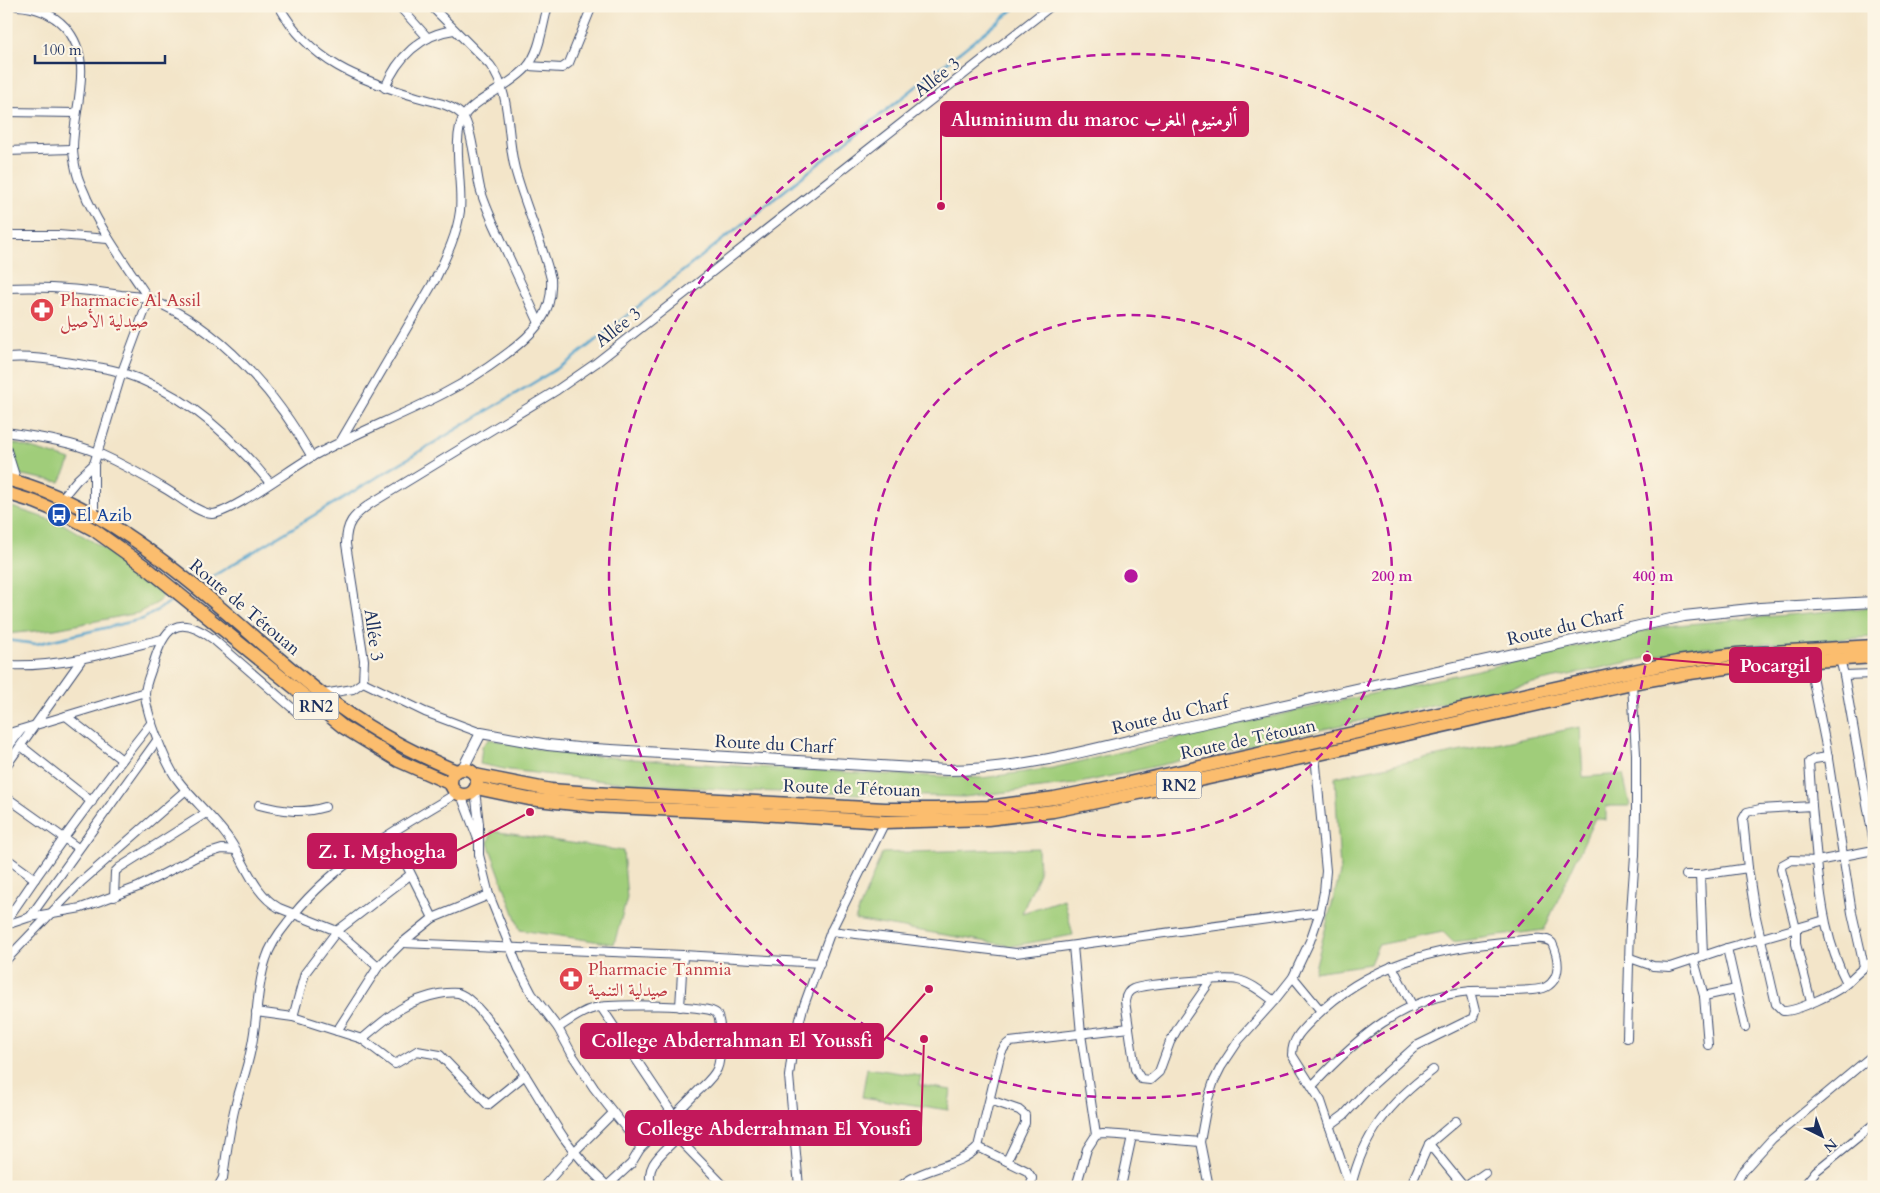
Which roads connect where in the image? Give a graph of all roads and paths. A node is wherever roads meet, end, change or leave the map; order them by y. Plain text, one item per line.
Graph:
1 (17, 6) edge
2 (279, 6) edge
3 (399, 6) edge
4 (431, 6) edge
5 (548, 6) edge
6 (592, 6) edge
7 (1051, 6) edge
8 (454, 30) junction
9 (428, 38) junction
10 (528, 66) junction
11 (385, 88) junction
12 (503, 88) junction
13 (6, 112) edge
14 (76, 113) junction
15 (464, 116) junction
16 (72, 149) junction
17 (6, 151) edge
18 (6, 235) edge
19 (108, 238) junction
20 (6, 288) edge
21 (149, 299) junction
22 (539, 323) junction
23 (6, 358) edge
24 (122, 372) junction
25 (6, 432) edge
26 (338, 444) junction
27 (6, 447) edge
28 (97, 453) junction
29 (312, 457) junction
30 (94, 464) junction
31 (12, 480) edge
32 (270, 483) junction
33 (6, 493) edge
34 (62, 498) junction
35 (94, 514) junction
36 (1874, 602) edge
37 (162, 639) junction
38 (1874, 646) edge
39 (1874, 657) edge
40 (82, 659) junction
41 (1840, 659) junction
42 (1809, 661) junction
43 (6, 666) edge
44 (1844, 674) junction
45 (1874, 674) edge
46 (363, 682) junction
47 (1632, 683) junction
48 (145, 692) junction
49 (323, 694) junction
50 (309, 700) junction
51 (66, 716) junction
52 (152, 722) junction
53 (36, 725) junction
54 (21, 730) junction
55 (481, 733) junction
56 (6, 734) edge
57 (158, 739) junction
58 (21, 746) junction
59 (6, 750) edge
60 (1315, 755) junction
61 (1828, 757) junction
62 (122, 760) junction
63 (6, 766) edge
64 (467, 771) junction
65 (476, 789) junction
66 (186, 790) junction
67 (455, 790) junction
68 (6, 798) edge
69 (92, 802) junction
70 (259, 805) dead end
71 (1812, 806) junction
72 (325, 807) dead end
73 (206, 813) junction
74 (885, 822) junction
75 (391, 834) junction
76 (64, 839) junction
77 (478, 840) junction
78 (1874, 843) edge
79 (78, 848) junction
80 (236, 850) junction
81 (1874, 850) edge
82 (1842, 854) junction
83 (6, 858) edge
84 (1817, 860) junction
85 (1748, 868) junction
86 (1686, 874) dead end
87 (410, 875) junction
88 (1700, 875) junction
89 (35, 879) junction
90 (489, 895) junction
91 (114, 897) junction
92 (1320, 912) junction
93 (50, 914) junction
94 (294, 914) junction
95 (30, 917) junction
96 (433, 918) junction
97 (1825, 920) junction
98 (6, 923) edge
99 (1796, 930) junction
100 (831, 931) junction
101 (337, 932) junction
102 (1762, 939) junction
103 (402, 944) junction
104 (1073, 946) junction
105 (510, 948) junction
106 (1727, 948) junction
107 (683, 954) junction
108 (1703, 956) junction
109 (1630, 958) junction
110 (6, 960) edge
111 (1694, 960) junction
112 (1874, 960) edge
113 (820, 963) junction
114 (1392, 966) junction
115 (1864, 966) junction
116 (378, 967) junction
117 (1293, 977) junction
118 (1211, 980) junction
119 (1847, 983) junction
120 (1736, 989) junction
121 (1470, 991) junction
122 (1704, 996) junction
123 (1274, 1001) junction
124 (1812, 1002) junction
125 (601, 1007) junction
126 (680, 1007) junction
127 (1413, 1007) junction
128 (1321, 1011) junction
129 (256, 1012) junction
130 (293, 1017) junction
131 (1745, 1027) dead end
132 (558, 1028) junction
133 (1129, 1028) junction
134 (337, 1031) junction
135 (1081, 1034) junction
136 (1627, 1038) dead end
137 (362, 1039) junction
138 (1708, 1045) dead end
139 (1874, 1054) edge
140 (1433, 1070) dead end
141 (525, 1075) junction
142 (1312, 1086) junction
143 (990, 1100) junction
144 (613, 1113) junction
145 (674, 1116) junction
146 (1456, 1121) dead end
147 (1874, 1124) edge
148 (666, 1125) junction
149 (1329, 1126) junction
150 (1096, 1135) junction
151 (1132, 1136) junction
152 (677, 1138) junction
153 (1200, 1142) junction
154 (1429, 1144) junction
155 (978, 1147) junction
156 (640, 1149) junction
157 (574, 1152) junction
158 (1007, 1161) junction
159 (1485, 1174) dead end
160 (1477, 1178) junction
161 (607, 1186) edge
162 (218, 1187) edge
163 (543, 1187) edge
164 (652, 1187) edge
165 (725, 1187) edge
166 (799, 1187) edge
167 (900, 1187) edge
168 (1031, 1187) edge
169 (1076, 1187) edge
170 (1121, 1187) edge
171 (1209, 1187) edge
172 (1350, 1187) edge
173 (1410, 1187) edge
174 (1464, 1187) edge
175 (1483, 1187) edge
176 (1734, 1187) edge
177 (1803, 1187) edge

1 - 14 street
2 - 11 street
3 - 9 street
4 - 8 street
5 - 10 street
6 - 10 street
7 - 46 street, Allée 3
8 - 9 street
8 - 12 street
9 - 11 street
10 - 12 street
11 - 15 street
12 - 15 street
12 - 22 street
13 - 14 street
14 - 16 street
15 - 22 street
15 - 26 street
16 - 17 street
16 - 19 street
18 - 19 street
19 - 21 street
20 - 21 street
21 - 24 street
21 - 29 street
22 - 26 street
23 - 24 street
24 - 28 street
24 - 32 street
25 - 28 street
26 - 29 street
27 - 31 street
28 - 30 street
28 - 32 street
29 - 32 street
30 - 34 street
30 - 35 street
31 - 34 highway, Route de Tétouan / RN2
33 - 50 highway, Route de Tétouan / RN2
34 - 35 highway, Route de Tétouan / RN2
35 - 49 highway, Route de Tétouan / RN2
36 - 55 street, Route du Charf
37 - 40 street
37 - 48 street
37 - 50 street
38 - 64 highway, Route de Tétouan / RN2
39 - 41 highway, Route de Tétouan / RN2
40 - 43 street
40 - 53 street
41 - 42 highway, Route de Tétouan / RN2
41 - 44 street
42 - 47 highway, Route de Tétouan / RN2
42 - 61 street
44 - 45 street
44 - 78 street
46 - 49 street, Allée 3
46 - 55 street
47 - 60 highway, Route de Tétouan / RN2
47 - 109 street
48 - 51 street
48 - 52 street
49 - 64 highway, Route de Tétouan / RN2
50 - 67 highway, Route de Tétouan / RN2
51 - 53 street
51 - 62 street
52 - 57 street
52 - 62 street
53 - 54 street
53 - 58 street
54 - 56 street
54 - 59 street
55 - 64 street
57 - 66 street
57 - 79 street
58 - 63 street
58 - 69 street
60 - 74 highway, Route de Tétouan / RN2
60 - 92 street
61 - 71 street
61 - 82 street
62 - 69 street
64 - 65 highway
64 - 67 highway
65 - 67 highway
65 - 74 highway, Route de Tétouan / RN2
65 - 77 street
66 - 73 street
66 - 93 street
67 - 75 street
67 - 77 street
68 - 76 street
69 - 76 street
70 - 72 street
71 - 84 street
71 - 85 street
73 - 80 street
73 - 91 street
74 - 100 street
75 - 87 street
75 - 94 street
76 - 79 street
76 - 89 street
77 - 90 street
79 - 95 street
80 - 91 street
80 - 94 street
81 - 82 street
82 - 84 street
82 - 115 street
83 - 89 street
84 - 97 street
84 - 99 street
85 - 88 street
85 - 102 street
86 - 88 street
87 - 96 street
87 - 101 street
88 - 108 street
89 - 98 street
90 - 96 street
90 - 105 street
91 - 93 street
92 - 104 street
92 - 117 street
93 - 95 street
93 - 110 street
94 - 101 street
94 - 129 street
95 - 98 street
96 - 103 street
97 - 99 street
97 - 119 street
99 - 102 street
99 - 124 street
100 - 104 street
100 - 113 street
101 - 116 street
101 - 130 street
102 - 106 street
102 - 124 street
103 - 105 street
103 - 116 street
104 - 135 street
105 - 107 street
105 - 132 street
106 - 108 street
106 - 120 street
107 - 113 street
107 - 126 street
108 - 111 street
109 - 111 street
109 - 136 street
111 - 122 street
112 - 115 street
113 - 166 street
114 - 121 street
114 - 127 street
114 - 128 street
115 - 119 street
116 - 134 street
117 - 123 street
117 - 128 street
118 - 123 street
118 - 133 street
118 - 133 street
119 - 124 street
120 - 122 street
120 - 131 street
121 - 127 street
121 - 149 street
122 - 138 street
123 - 153 street
125 - 126 street
125 - 132 street
125 - 145 street
126 - 145 street
127 - 142 street
128 - 142 street
129 - 130 street
129 - 162 street
130 - 134 street
132 - 144 street
133 - 135 street
134 - 137 street
135 - 143 street
135 - 150 street
137 - 141 street
137 - 141 street
139 - 176 street
140 - 172 street
141 - 157 street
142 - 149 street
143 - 155 street
143 - 158 street
144 - 156 street
144 - 157 street
145 - 148 street
146 - 154 street
147 - 177 street
148 - 152 street
148 - 156 street
149 - 172 street
150 - 151 street
150 - 169 street
151 - 153 street
151 - 170 street
152 - 164 street
152 - 165 street
153 - 171 street
154 - 173 street
154 - 174 street
155 - 158 street
155 - 167 street
156 - 161 street
157 - 161 street
157 - 163 street
158 - 168 street
159 - 160 street
160 - 174 street
160 - 175 street

